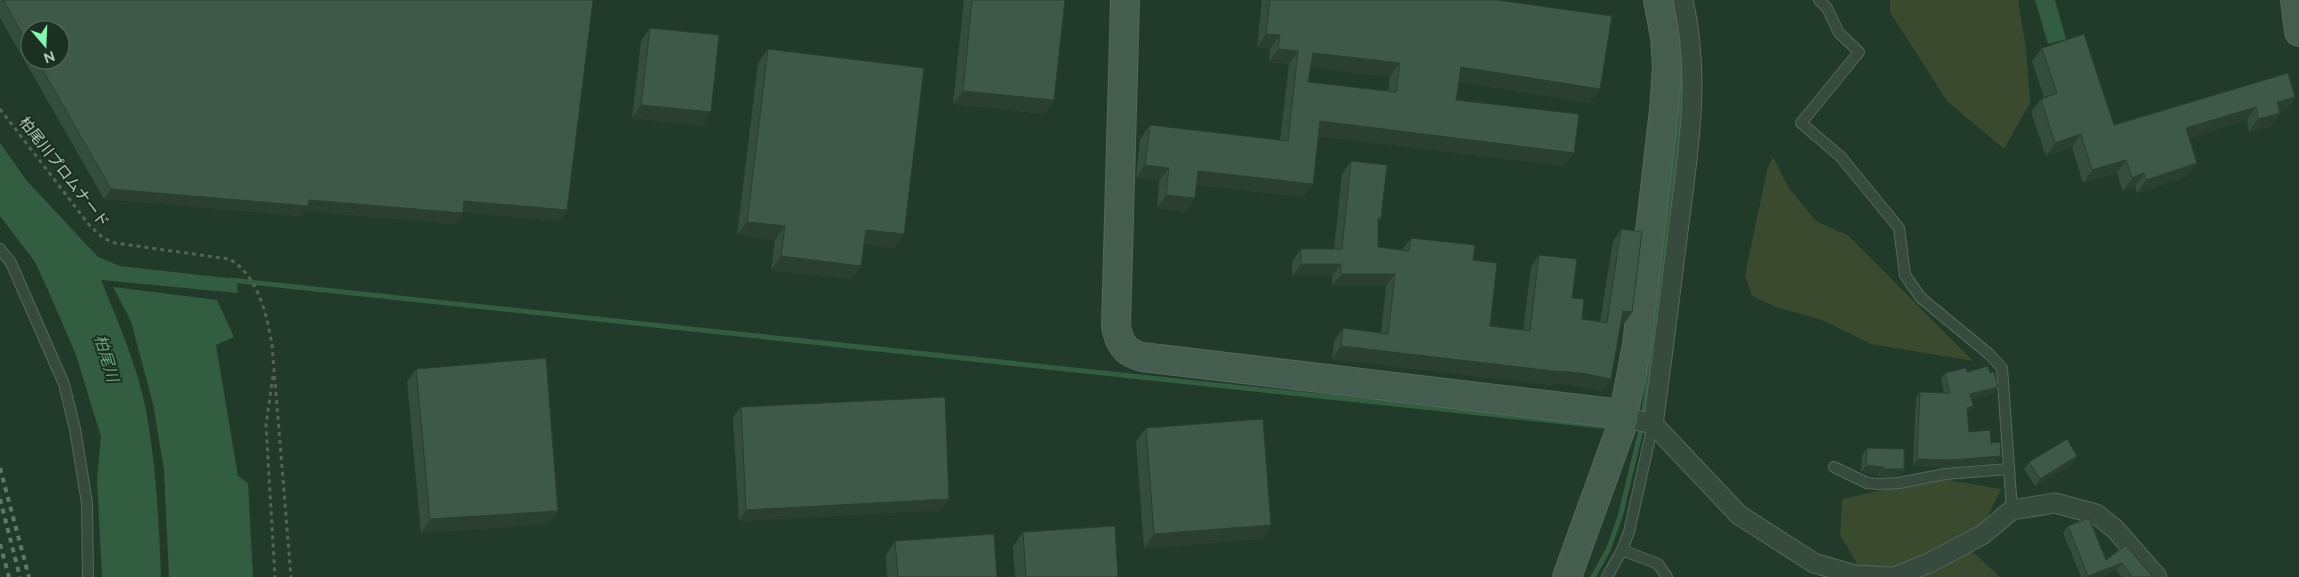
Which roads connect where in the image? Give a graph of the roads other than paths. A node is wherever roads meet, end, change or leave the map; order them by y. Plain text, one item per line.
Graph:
1 (1125, 0) edge
2 (1658, 0) edge
3 (1682, 0) edge
4 (1819, 0) edge
5 (2295, 0) edge
6 (2299, 32) edge
7 (0, 250) edge
8 (1632, 427) junction
9 (1834, 467) dead end
10 (2009, 469) junction
11 (2012, 510) junction
12 (1622, 550) junction
13 (1855, 576) edge
14 (88, 577) edge
15 (1567, 577) edge
16 (1606, 577) edge
17 (1667, 577) edge
18 (2158, 577) edge

1 - 8 street
2 - 8 street
3 - 8 street
4 - 10 lane
5 - 6 street
7 - 14 lane
8 - 12 lane
8 - 13 street
8 - 15 street
9 - 10 lane
10 - 11 lane
11 - 13 street
11 - 18 street
12 - 16 lane
12 - 17 lane

